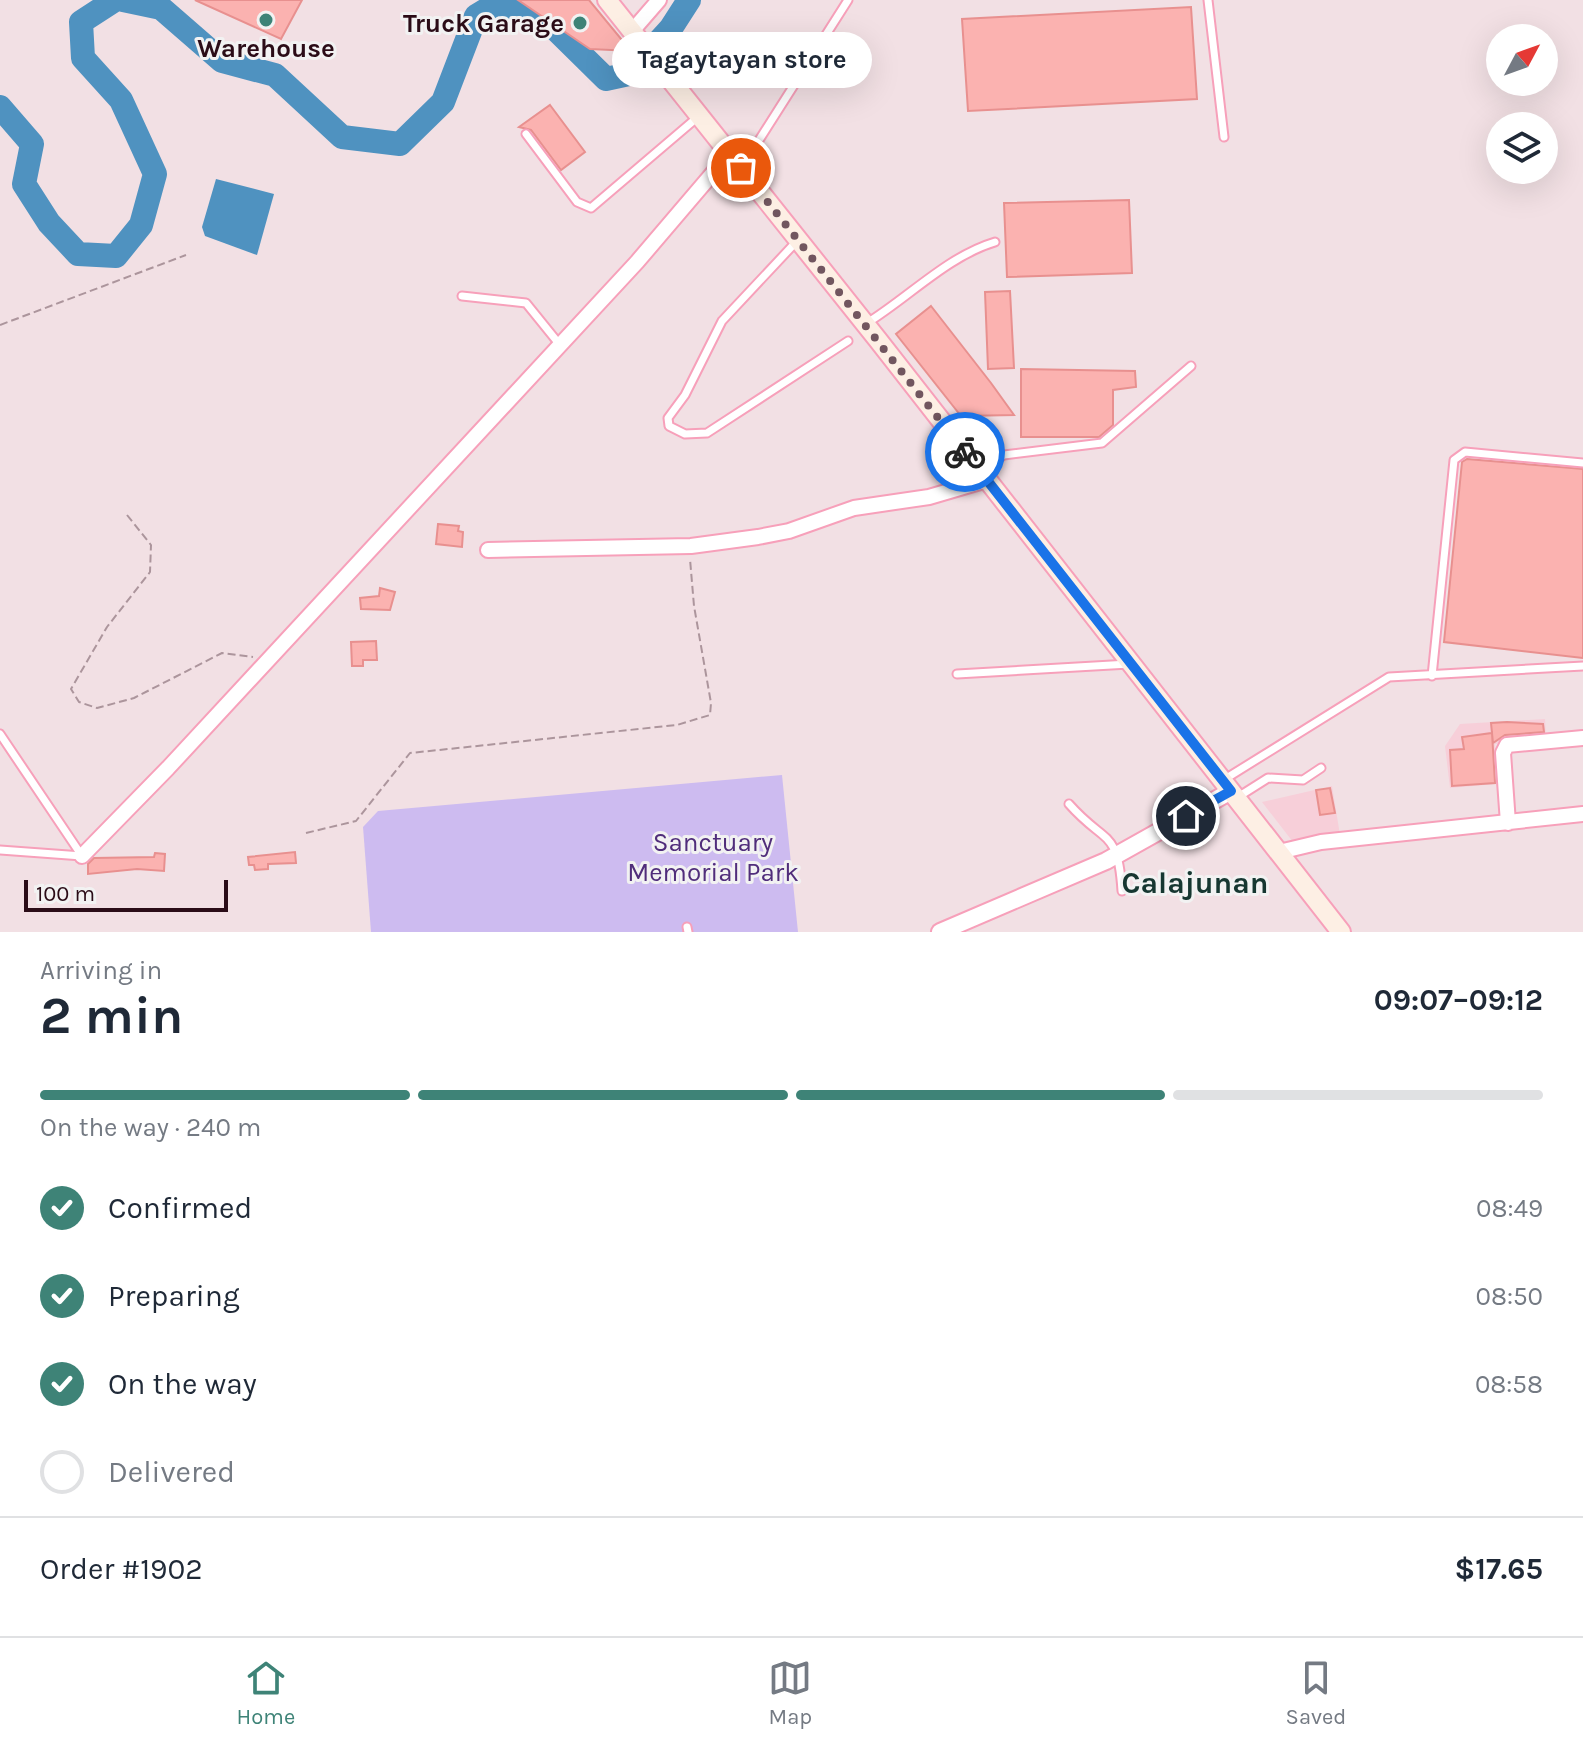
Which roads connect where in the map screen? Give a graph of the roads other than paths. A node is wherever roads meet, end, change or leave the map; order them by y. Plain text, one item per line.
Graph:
1 (607, 0) edge
2 (659, 0) edge
3 (848, 0) edge
4 (1208, 0) edge
5 (639, 38) junction
6 (700, 115) junction
7 (526, 134) dead end
8 (1224, 137) dead end
9 (736, 160) junction
10 (798, 239) junction
11 (995, 242) dead end
12 (462, 296) dead end
13 (865, 324) junction
14 (848, 341) dead end
15 (560, 345) junction
16 (1191, 366) dead end
17 (1583, 463) edge
18 (984, 475) junction
19 (488, 550) dead end
20 (1131, 664) junction
21 (1583, 666) edge
22 (957, 674) dead end
23 (1432, 676) junction
24 (0, 734) edge
25 (1583, 738) edge
26 (1321, 768) dead end
27 (1230, 790) junction
28 (1069, 804) dead end
29 (1583, 814) edge
30 (1508, 823) junction
31 (0, 850) edge
32 (1279, 852) junction
33 (1119, 855) junction
34 (82, 856) junction
35 (1122, 891) dead end
36 (940, 932) edge
37 (1341, 932) edge

1 - 5 main road
2 - 5 street
3 - 9 lane
4 - 8 lane
5 - 6 main road
6 - 7 lane
6 - 9 main road
9 - 10 main road
9 - 15 street
10 - 13 main road
10 - 14 lane
11 - 13 lane
12 - 15 lane
13 - 18 main road
15 - 34 street
16 - 18 lane
17 - 23 lane
18 - 19 street
18 - 20 main road
20 - 22 lane
20 - 27 main road
21 - 23 lane
23 - 27 lane
24 - 34 lane
25 - 30 street
26 - 27 lane
27 - 32 main road
27 - 33 street
28 - 33 lane
29 - 30 street
30 - 32 street
31 - 34 lane
32 - 37 main road
33 - 35 lane
33 - 36 street

